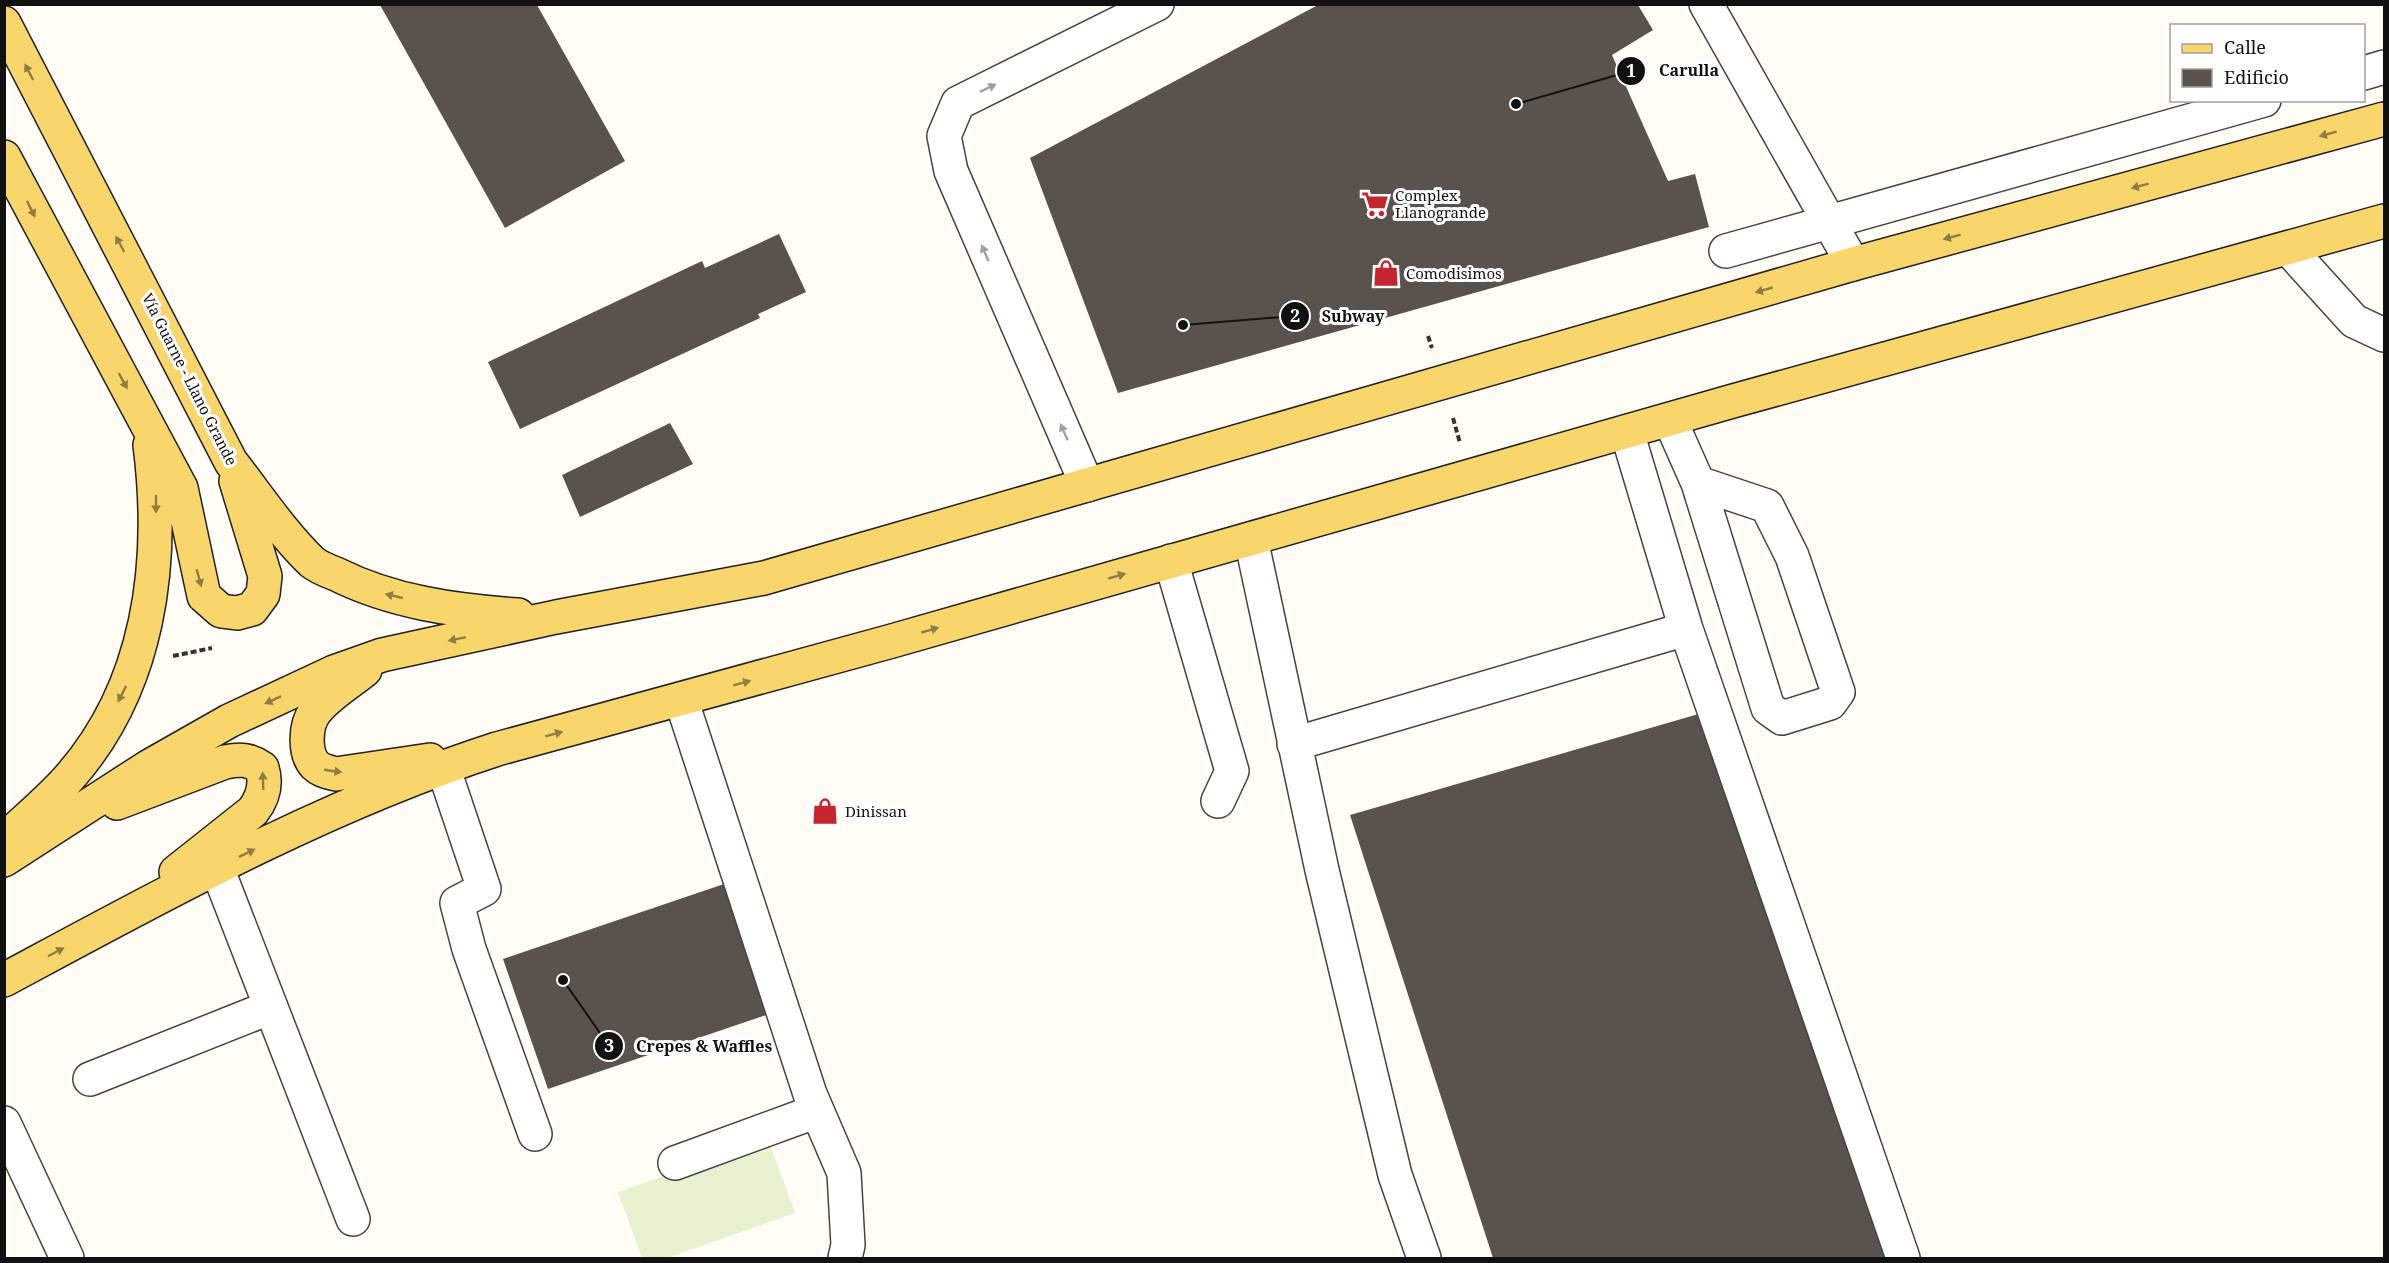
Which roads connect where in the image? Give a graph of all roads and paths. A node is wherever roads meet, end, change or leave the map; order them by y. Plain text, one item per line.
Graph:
1 (1706, 4) edge
2 (1151, 6) edge
3 (4, 23) edge
4 (2385, 67) edge
5 (2365, 73) edge
6 (2257, 102) edge
7 (2385, 119) edge
8 (4, 157) edge
9 (1827, 221) junction
10 (2385, 221) edge
11 (2288, 248) junction
12 (1726, 251) dead end
13 (1853, 264) junction
14 (2385, 335) edge
15 (1670, 420) junction
16 (147, 426) junction
17 (1627, 432) junction
18 (231, 462) junction
19 (1698, 483) junction
20 (1088, 485) junction
21 (1251, 539) junction
22 (1171, 561) junction
23 (556, 617) junction
24 (1686, 629) junction
25 (382, 656) junction
26 (681, 699) junction
27 (1294, 744) junction
28 (497, 749) junction
29 (443, 767) junction
30 (1218, 801) dead end
31 (57, 827) junction
32 (4, 840) edge
33 (4, 860) edge
34 (217, 868) junction
35 (119, 918) junction
36 (4, 980) edge
37 (271, 1007) junction
38 (90, 1079) dead end
39 (817, 1111) junction
40 (4, 1123) edge
41 (535, 1134) dead end
42 (675, 1163) dead end
43 (353, 1219) dead end
44 (67, 1258) edge
45 (845, 1258) edge
46 (1424, 1258) edge
47 (1904, 1258) edge

1 - 9 street
20 -> 2 street
18 -> 3 main road, Vía Guarne - Llano Grande
4 - 5 street
6 - 9 street
7 -> 13 main road
8 -> 16 main road
9 - 12 street
9 - 13 street
10 - 11 main road
11 - 14 street
11 - 15 main road
13 -> 20 main road
15 - 17 main road
15 - 19 street
16 -> 18 main road
16 -> 32 main road
17 - 21 main road
17 - 24 street
23 -> 18 main road, Vía Guarne - Llano Grande
19 - 19 street
20 - 23 main road
21 - 22 main road
21 - 27 street
26 -> 22 main road
22 - 30 street
23 -> 25 main road
24 - 27 street
24 - 47 street
25 -> 28 main road
25 -> 31 main road
28 -> 26 main road
26 - 39 street
27 - 46 street
28 - 29 main road
34 -> 29 main road
29 - 41 street
31 - 33 main road
35 -> 31 main road
34 - 35 main road
34 - 37 street
36 -> 35 main road
37 - 38 street
37 - 43 street
39 - 42 street
39 - 45 street
40 - 44 street

